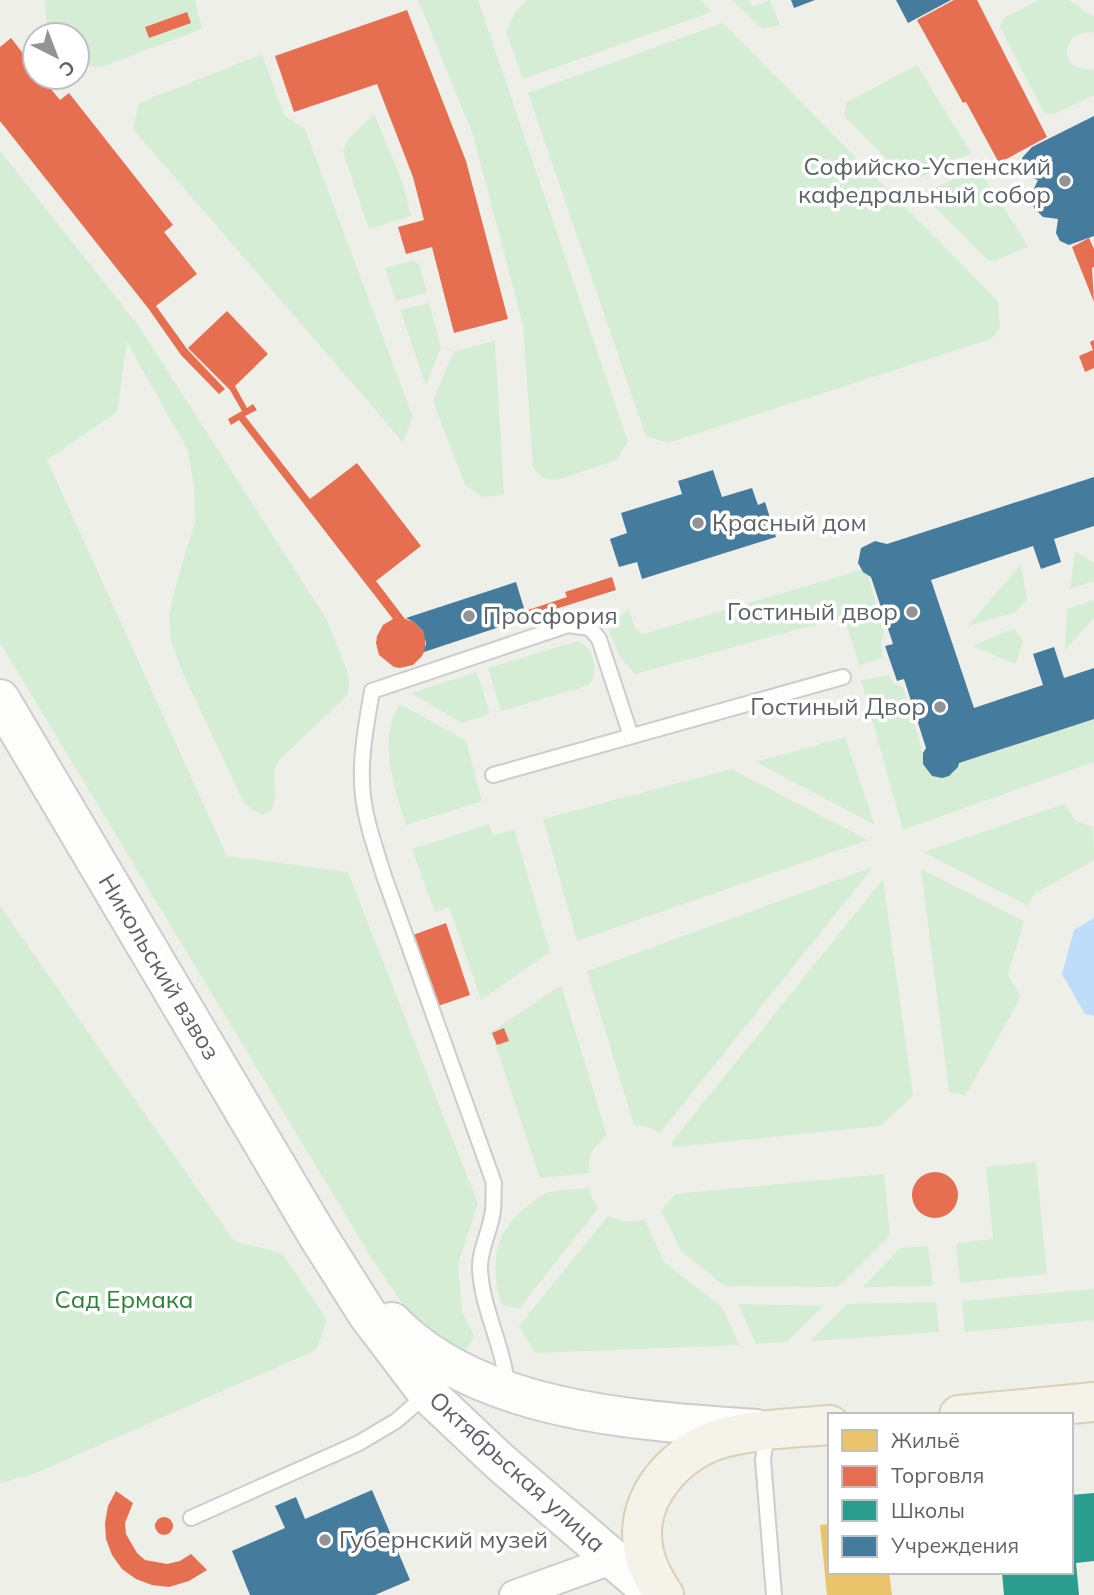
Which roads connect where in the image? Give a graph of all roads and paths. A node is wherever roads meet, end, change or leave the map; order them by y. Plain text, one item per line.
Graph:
1 (842, 677) dead end
2 (0, 699) edge
3 (631, 736) junction
4 (493, 775) dead end
5 (318, 1236) junction
6 (507, 1391) junction
7 (428, 1394) junction
8 (1094, 1402) edge
9 (980, 1413) edge
10 (828, 1425) edge
11 (767, 1430) junction
12 (191, 1518) dead end
13 (614, 1559) junction
14 (514, 1595) edge
15 (655, 1595) edge
16 (664, 1595) edge
17 (774, 1595) edge

1 - 3 lane
2 - 5 main road, Никольский взвоз
3 - 4 lane
3 - 6 lane
5 - 6 main road
5 - 7 main road, Октябрьская улица
6 - 11 main road
7 - 12 lane
7 - 13 main road, Октябрьская улица
8 - 9 main road
10 - 11 main road
11 - 16 main road
11 - 17 lane
13 - 14 street
13 - 15 main road, Октябрьская улица

